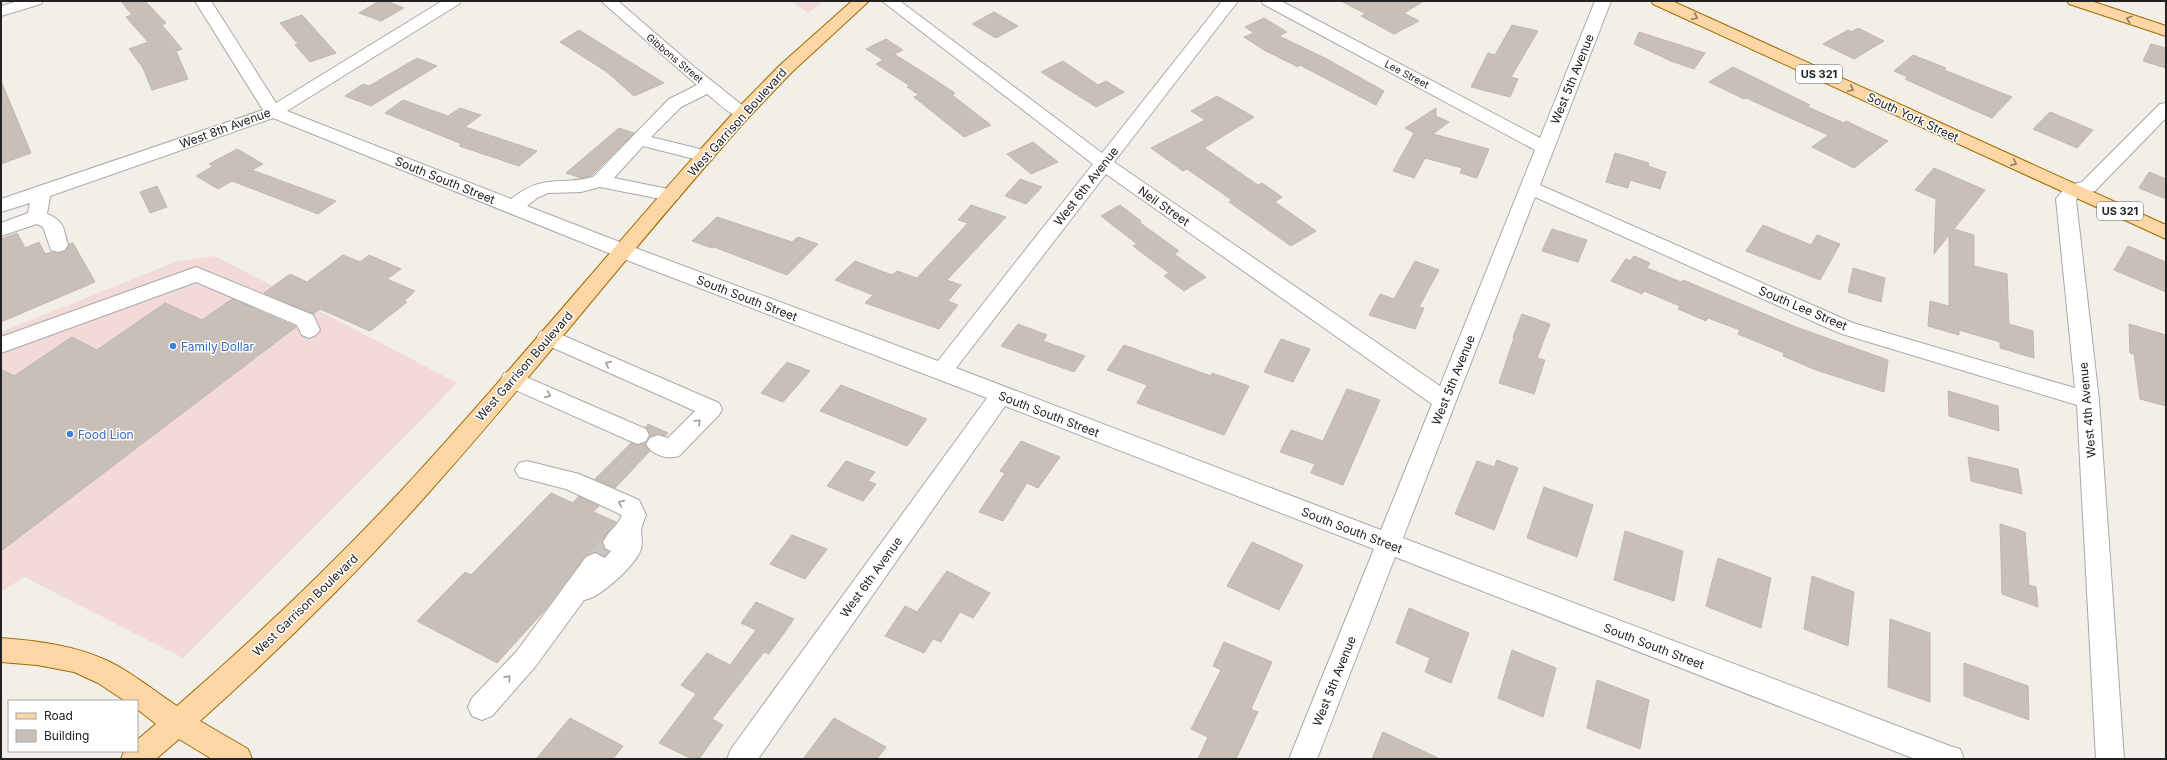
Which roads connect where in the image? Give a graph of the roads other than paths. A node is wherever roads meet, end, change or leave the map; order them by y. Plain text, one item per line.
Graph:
1 (35, 1) edge
2 (203, 1) edge
3 (453, 1) edge
4 (609, 1) edge
5 (861, 1) edge
6 (890, 1) edge
7 (1230, 1) edge
8 (1269, 1) edge
9 (1603, 1) edge
10 (1659, 1) edge
11 (2075, 1) edge
12 (1, 11) edge
13 (2166, 31) edge
14 (709, 86) junction
15 (2166, 108) edge
16 (273, 112) junction
17 (743, 113) junction
18 (640, 140) junction
19 (1545, 148) junction
20 (706, 156) junction
21 (1104, 164) junction
22 (600, 181) junction
23 (1529, 188) junction
24 (2073, 190) junction
25 (41, 192) junction
26 (671, 195) junction
27 (1, 206) edge
28 (514, 207) junction
29 (37, 217) junction
30 (1, 230) edge
31 (2166, 233) edge
32 (58, 245) dead end
33 (623, 251) junction
34 (310, 330) dead end
35 (548, 337) junction
36 (1, 345) edge
37 (942, 371) junction
38 (512, 379) junction
39 (1001, 396) junction
40 (2088, 400) junction
41 (1445, 401) junction
42 (527, 470) dead end
43 (1388, 544) junction
44 (595, 564) tunnel mouth
45 (569, 601) junction
46 (1, 650) edge
47 (482, 707) dead end
48 (178, 723) junction
49 (135, 759) edge
50 (238, 759) edge
51 (741, 759) edge
52 (1303, 759) edge
53 (1950, 759) edge
54 (2110, 759) edge

1 - 12 street
2 - 16 street
3 - 16 street, West 8th Avenue
4 - 14 street, Gibbons Street
5 - 17 main road, West Garrison Boulevard
6 - 21 street, Neil Street
7 - 21 street, West 6th Avenue
8 - 19 street, Lee Street
9 - 19 street, West 5th Avenue
10 -> 24 main road, South York Street / US 321
13 -> 11 main road
14 - 17 street, Gibbons Street
14 - 18 street
15 - 24 street
16 - 25 street, West 8th Avenue
16 - 28 street, South South Street
17 - 20 main road, West Garrison Boulevard
18 - 20 street
18 - 22 street
19 - 23 street, West 5th Avenue
20 - 26 main road, West Garrison Boulevard
21 - 37 street, West 6th Avenue
21 - 41 street, Neil Street
22 - 26 street
22 - 28 street
23 - 40 street, South Lee Street
23 - 41 street, West 5th Avenue
24 - 31 main road, South York Street / US 321
24 - 40 street, West 4th Avenue
25 - 27 street, West 8th Avenue
25 - 29 street
26 - 33 main road, West Garrison Boulevard
28 - 33 street, South South Street
29 - 30 street
29 - 32 street
33 - 35 main road, West Garrison Boulevard
33 - 37 street, South South Street
34 - 36 street
35 - 38 main road, West Garrison Boulevard
38 -> 35 street
37 - 39 street, South South Street
38 - 48 main road, West Garrison Boulevard
39 - 43 street, South South Street
39 - 51 street, West 6th Avenue
40 - 54 street, West 4th Avenue
41 - 43 street, West 5th Avenue
45 -> 42 street
43 - 52 street, West 5th Avenue
43 - 53 street, South South Street
44 - 45 street
47 -> 45 street
46 - 48 main road
48 - 49 main road, West Garrison Boulevard
48 - 50 main road

